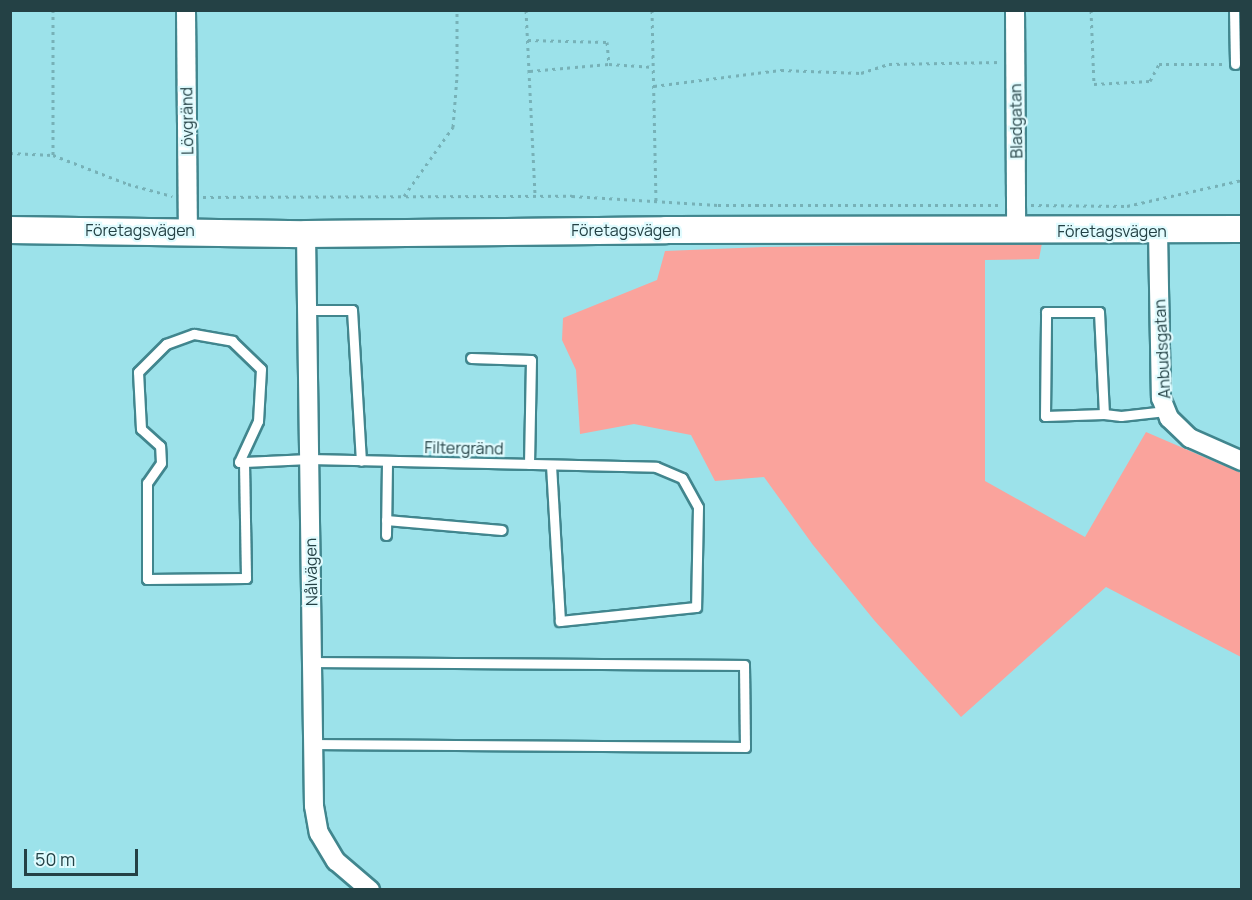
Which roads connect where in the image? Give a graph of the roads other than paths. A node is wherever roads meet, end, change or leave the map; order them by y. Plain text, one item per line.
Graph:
1 (186, 10) edge
2 (1015, 10) edge
3 (1234, 10) edge
4 (1235, 64) road end
5 (10, 230) edge
6 (1158, 230) junction
7 (1242, 230) edge
8 (188, 231) junction
9 (1016, 231) junction
10 (306, 234) junction
11 (307, 310) junction
12 (471, 358) dead end
13 (1166, 411) junction
14 (1104, 414) junction
15 (309, 459) junction
16 (1242, 460) edge
17 (361, 461) junction
18 (387, 461) junction
19 (244, 462) junction
20 (529, 464) junction
21 (551, 465) junction
22 (386, 520) junction
23 (502, 530) dead end
24 (386, 534) dead end
25 (312, 662) junction
26 (313, 744) junction
27 (370, 890) edge

1 - 8 street, Lövgränd
2 - 9 street, Bladgatan
3 - 4 lane
5 - 8 street, Företagsvägen
6 - 7 street, Företagsvägen
6 - 9 street, Företagsvägen
6 - 13 street, Anbudsgatan
8 - 10 street, Företagsvägen
9 - 10 street, Företagsvägen
10 - 11 street, Nålvägen
11 - 15 street, Nålvägen
11 - 17 lane
12 - 20 lane
13 - 14 lane
13 - 16 street, Anbudsgatan
14 - 14 lane
15 - 17 lane, Filtergränd
15 - 19 lane, Filtergränd
15 - 25 street, Nålvägen
17 - 18 lane, Filtergränd
18 - 20 lane, Filtergränd
18 - 22 lane
19 - 19 lane
20 - 21 lane, Filtergränd
21 - 21 lane, Filtergränd
22 - 23 lane
22 - 24 lane
25 - 26 street, Nålvägen
25 - 26 lane
26 - 27 street, Nålvägen

